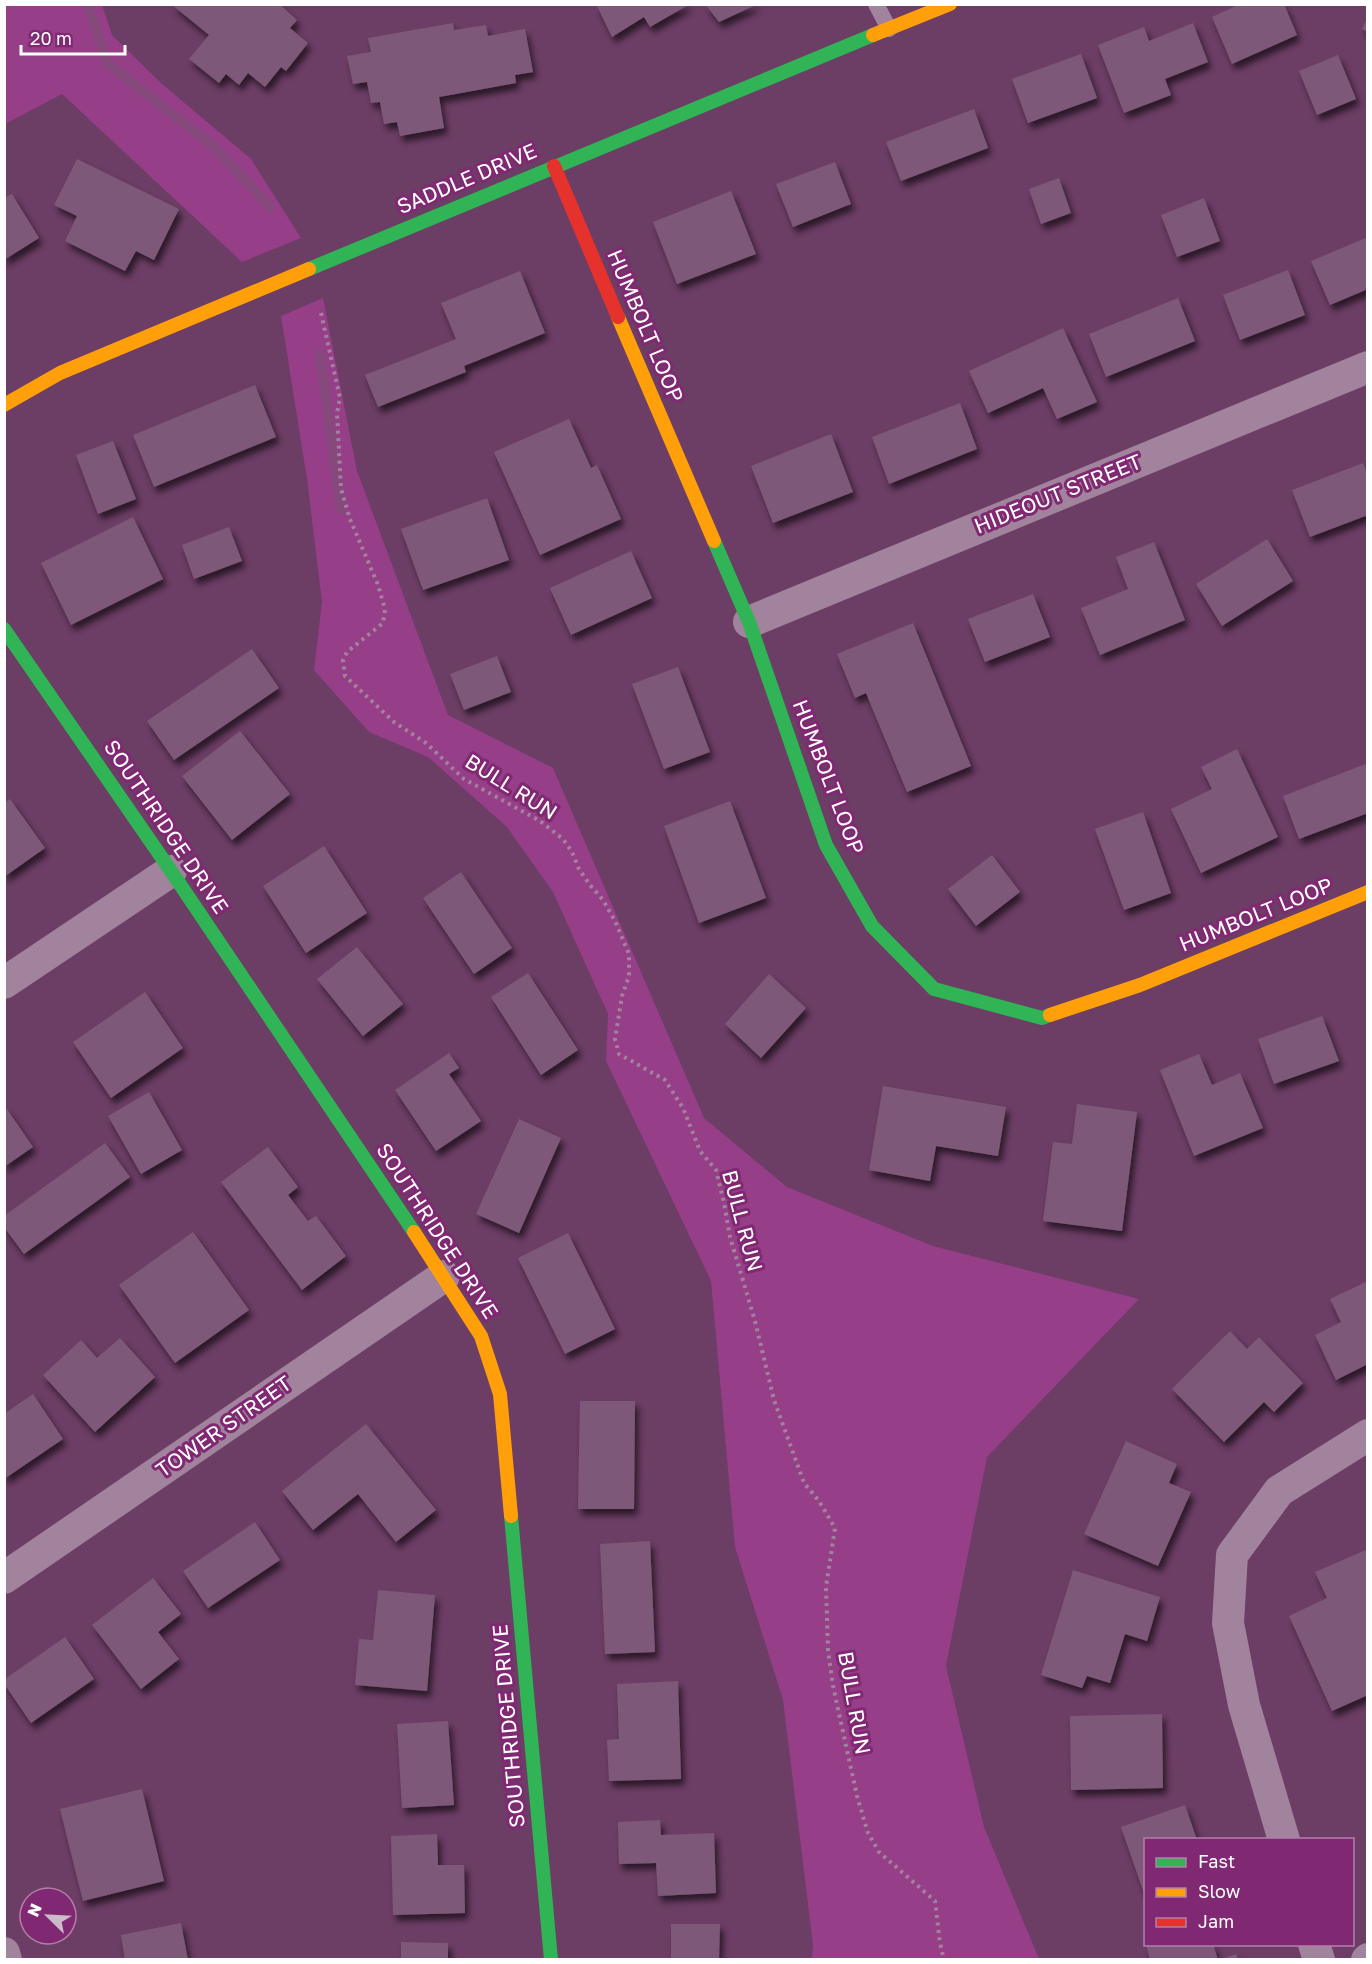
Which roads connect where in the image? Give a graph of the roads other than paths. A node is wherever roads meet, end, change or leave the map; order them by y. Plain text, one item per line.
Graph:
1 (876, 4) edge
2 (950, 4) edge
3 (889, 29) junction
4 (554, 166) junction
5 (1368, 367) edge
6 (4, 405) edge
7 (749, 622) junction
8 (4, 629) edge
9 (171, 871) junction
10 (1368, 892) edge
11 (4, 983) edge
12 (444, 1276) junction
13 (1368, 1435) edge
14 (4, 1578) edge
15 (1284, 1838) edge
16 (4, 1953) edge
17 (6, 1959) edge
18 (551, 1959) edge

1 - 3 lane
2 - 3 street, SADDLE DRIVE
3 - 4 street, SADDLE DRIVE
4 - 6 street, SADDLE DRIVE
4 - 7 street, HUMBOLT LOOP
5 - 7 street, HIDEOUT STREET
7 - 10 street, HUMBOLT LOOP
8 - 9 street, SOUTHRIDGE DRIVE
9 - 11 street
9 - 12 street, SOUTHRIDGE DRIVE
12 - 14 street, TOWER STREET
12 - 18 street, SOUTHRIDGE DRIVE
13 - 15 street
16 - 17 street

